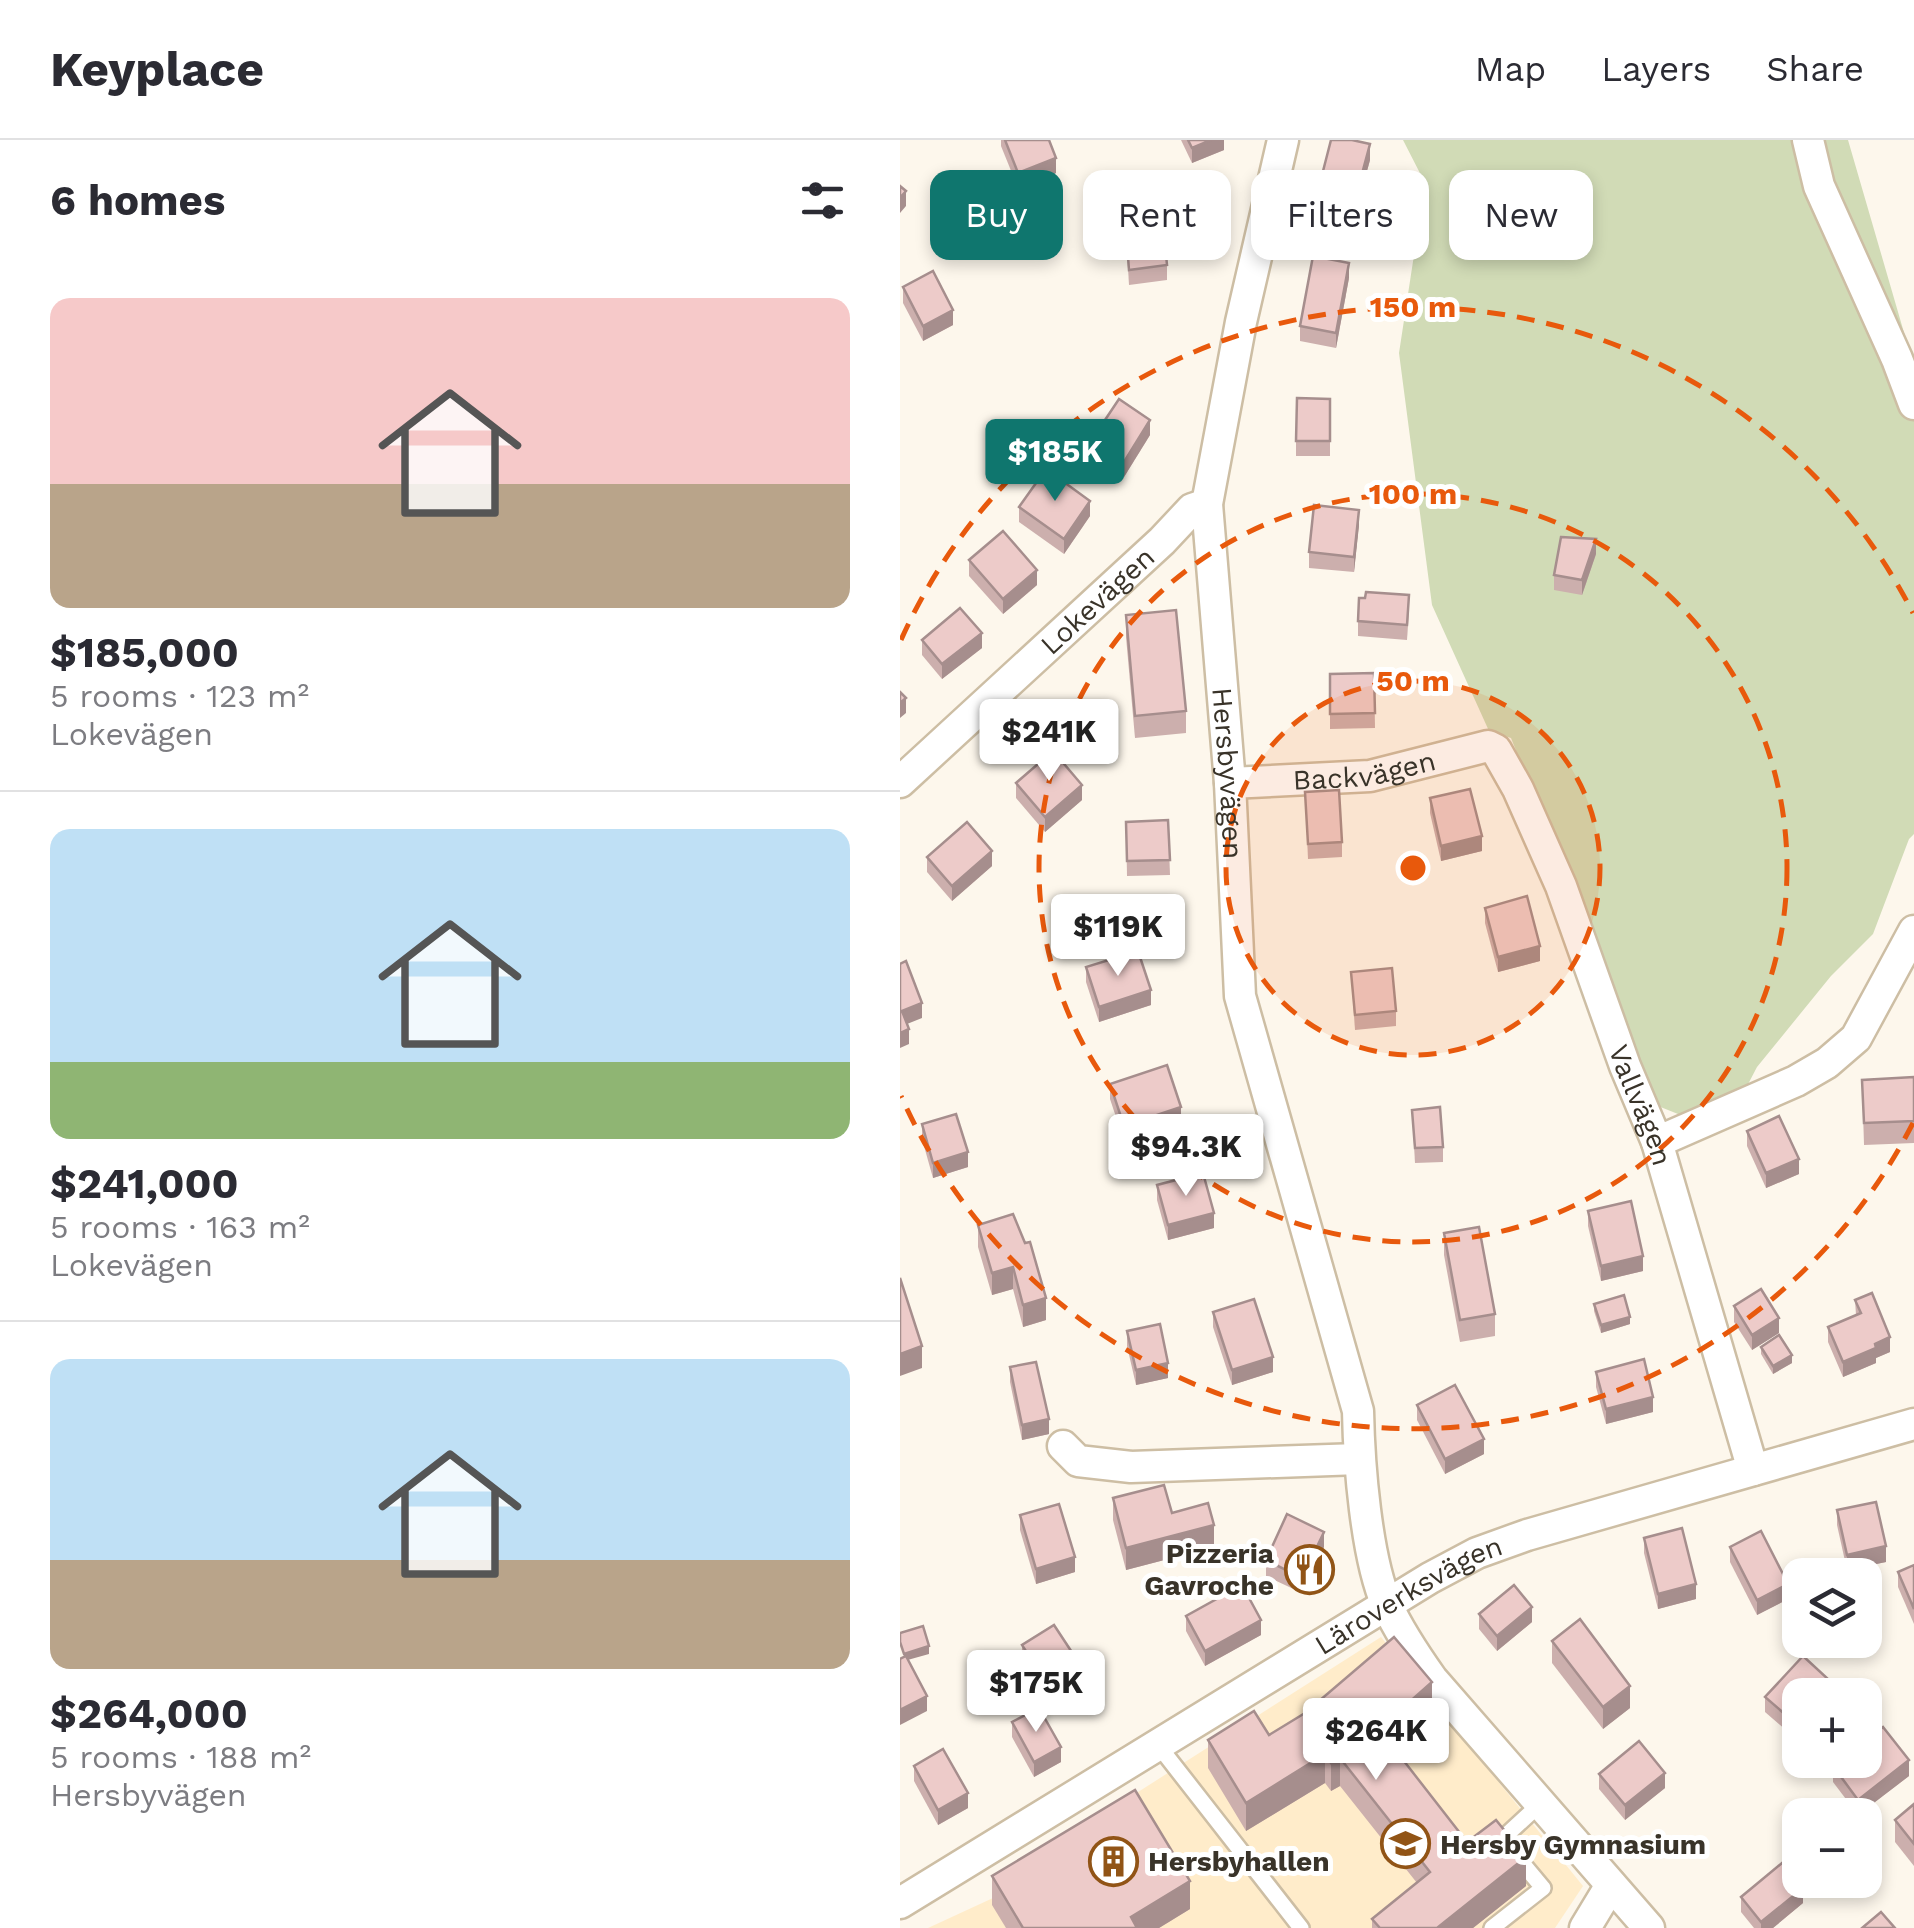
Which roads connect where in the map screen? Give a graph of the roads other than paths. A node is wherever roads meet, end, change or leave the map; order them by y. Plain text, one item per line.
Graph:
1 (1283, 140) edge
2 (1808, 140) edge
3 (1914, 404) edge
4 (1207, 504) junction
5 (1496, 750) joint
6 (900, 782) edge
7 (1230, 783) junction
8 (1914, 932) edge
9 (1657, 1142) junction
10 (1914, 1424) edge
11 (1063, 1446) dead end
12 (1359, 1459) junction
13 (1753, 1470) junction
14 (1386, 1604) junction
15 (1158, 1745) junction
16 (1540, 1804) junction
17 (1611, 1885) junction
18 (900, 1904) edge
19 (1301, 1928) edge
20 (1492, 1928) edge
21 (1584, 1928) edge
22 (1650, 1928) edge

1 - 4 street, Hersbyvägen
2 - 3 street
4 - 6 street, Lokevägen
4 - 7 street, Hersbyvägen
5 - 7 street, Backvägen
5 - 9 street, Vallvägen
7 - 12 street, Hersbyvägen
8 - 9 street
9 - 13 street, Vallvägen
10 - 13 street, Läroverksvägen
11 - 12 street
12 - 14 street, Hersbyvägen
13 - 14 street, Läroverksvägen
14 - 15 street, Läroverksvägen
14 - 16 street, Hersbyvägen
15 - 18 street, Läroverksvägen
15 - 19 lane
16 - 17 street, Hersbyvägen
16 - 20 lane
17 - 21 street
17 - 22 street, Hersbyvägen

